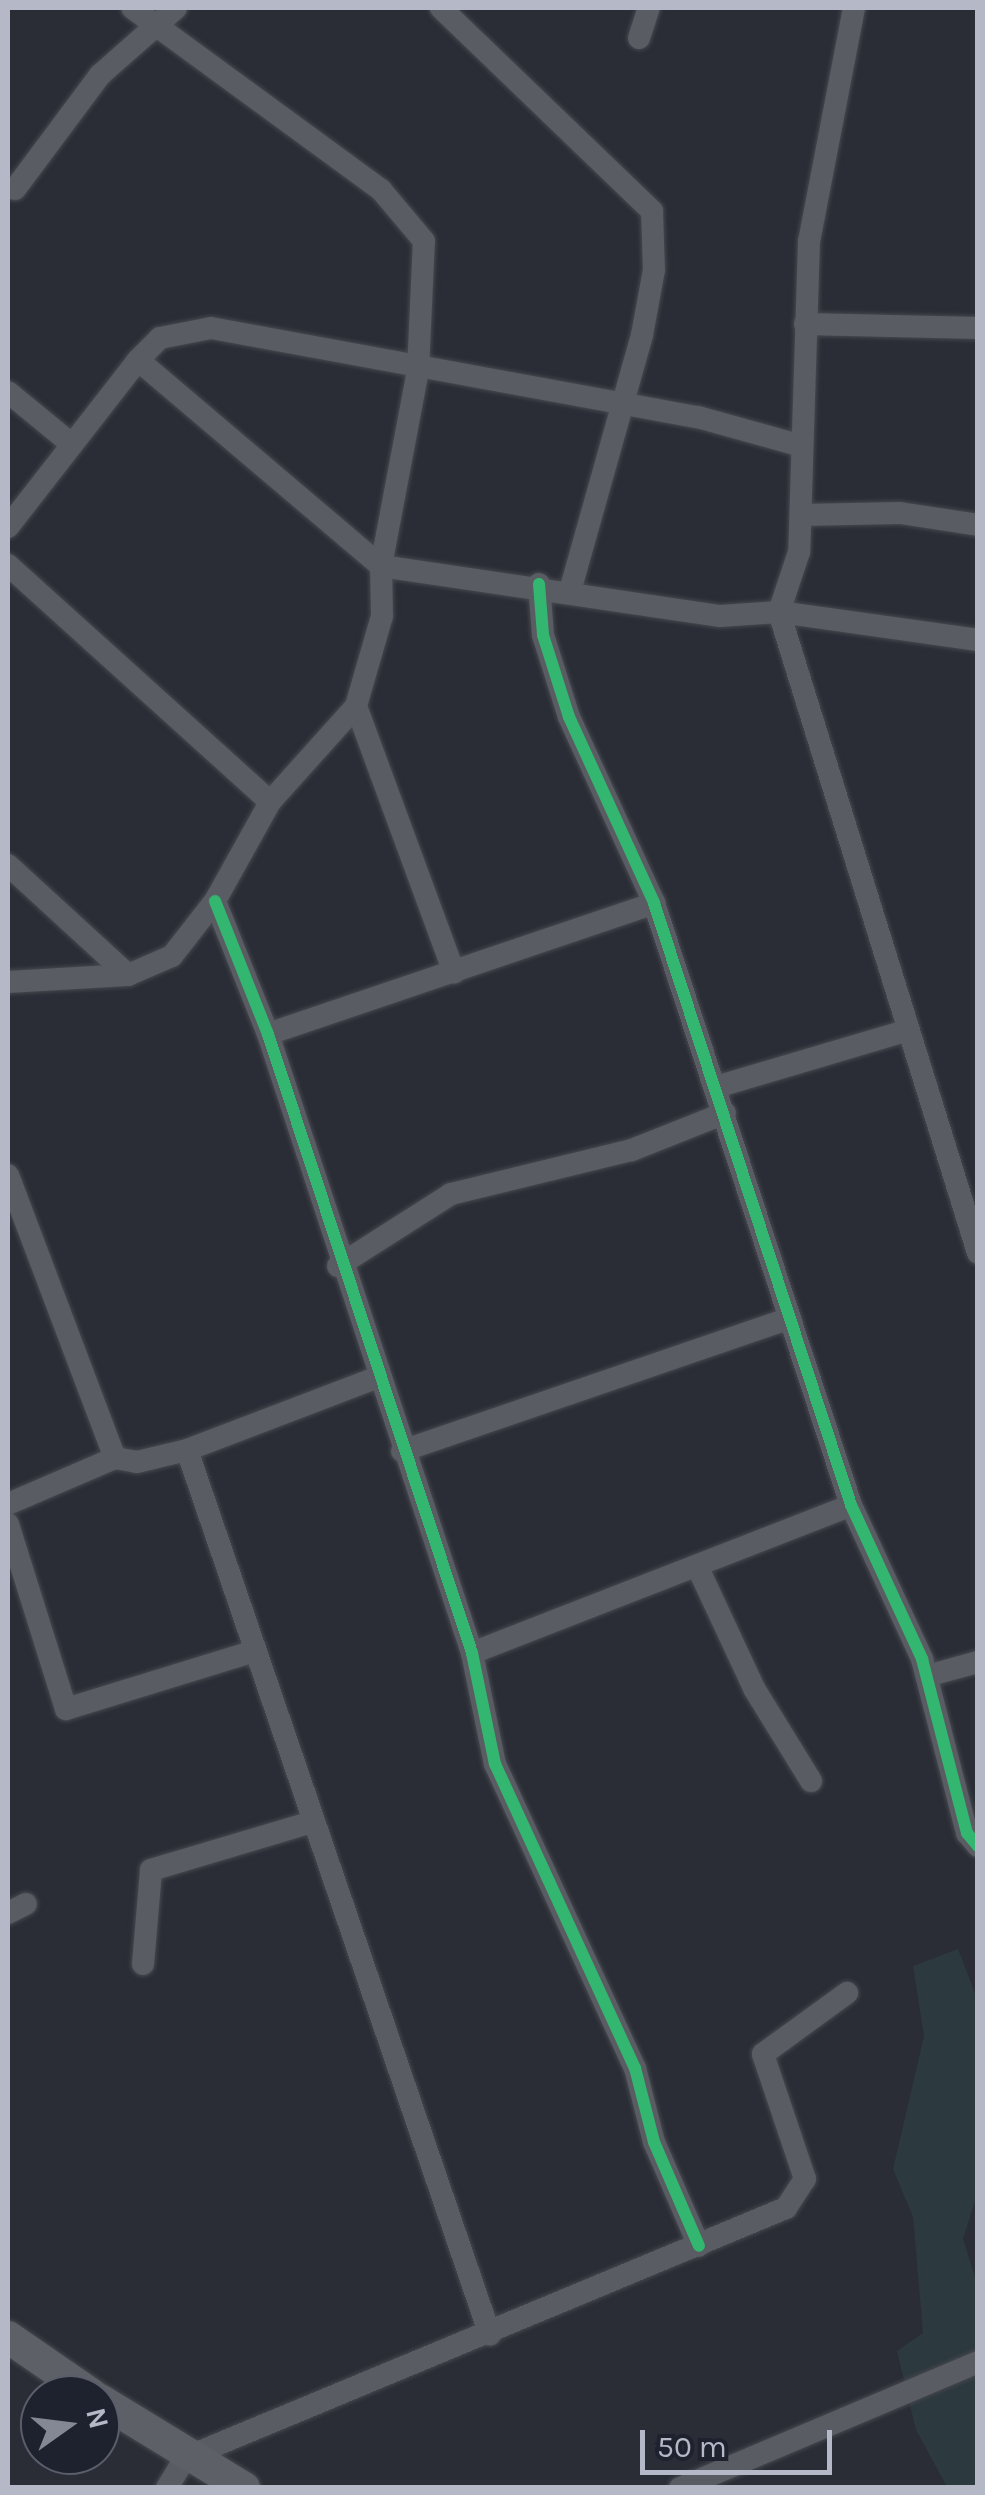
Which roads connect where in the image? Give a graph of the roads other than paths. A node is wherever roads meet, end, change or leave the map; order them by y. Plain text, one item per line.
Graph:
1 (132, 8) edge
2 (442, 8) edge
3 (649, 8) edge
4 (854, 8) edge
5 (169, 17) edge
6 (639, 38) dead end
7 (15, 189) dead end
8 (804, 324) junction
9 (978, 328) edge
10 (138, 360) junction
11 (418, 371) junction
12 (8, 392) edge
13 (624, 406) junction
14 (70, 442) junction
15 (798, 445) junction
16 (802, 515) junction
17 (978, 525) edge
18 (8, 528) edge
19 (8, 565) edge
20 (381, 566) junction
21 (539, 584) junction
22 (571, 588) junction
23 (779, 612) junction
24 (978, 640) edge
25 (356, 706) junction
26 (270, 802) junction
27 (8, 865) edge
28 (215, 901) junction
29 (654, 902) junction
30 (454, 973) junction
31 (128, 975) junction
32 (8, 982) edge
33 (904, 1031) junction
34 (268, 1034) junction
35 (716, 1087) junction
36 (725, 1113) junction
37 (8, 1175) edge
38 (18, 1235) edge
39 (978, 1252) edge
40 (338, 1266) junction
41 (790, 1318) junction
42 (376, 1378) junction
43 (187, 1450) junction
44 (402, 1451) junction
45 (115, 1458) junction
46 (8, 1504) edge
47 (851, 1505) junction
48 (8, 1524) edge
49 (698, 1568) junction
50 (251, 1652) junction
51 (472, 1654) junction
52 (978, 1662) edge
53 (927, 1676) junction
54 (812, 1781) dead end
55 (309, 1823) junction
56 (978, 1846) edge
57 (143, 1964) dead end
58 (847, 1993) dead end
59 (699, 2246) junction
60 (490, 2334) junction
61 (14, 2348) edge
62 (978, 2362) edge
63 (59, 2375) edge
64 (120, 2414) edge
65 (185, 2458) junction
66 (167, 2488) edge
67 (244, 2488) edge
68 (680, 2488) edge

1 - 5 street
2 - 13 street
3 - 6 street
4 - 8 street
5 - 7 street
5 - 11 street
8 - 9 street
8 - 15 street
10 - 11 street
10 - 14 street
10 - 20 street
11 - 13 street
11 - 20 street
12 - 14 street
13 - 15 street
13 - 22 street
14 - 18 street
15 - 16 street
16 - 17 street
16 - 23 street
19 - 26 street
20 - 21 street
20 - 25 street
21 - 22 street
21 - 29 street
22 - 23 street
23 - 24 street
23 - 33 street
25 - 26 street
25 - 30 street
26 - 28 street
27 - 31 street
28 - 31 street
28 - 34 street
29 - 30 street
29 - 35 street
30 - 34 street
31 - 32 street
33 - 35 street
33 - 39 street
34 - 40 street
35 - 36 street
36 - 40 street
36 - 41 street
37 - 38 street
38 - 45 street
40 - 42 street
41 - 44 street
41 - 47 street
42 - 43 street
42 - 44 street
43 - 45 street
43 - 50 street
44 - 51 street
45 - 46 street
47 - 49 street
47 - 53 street
48 - 50 street
49 - 51 street
49 - 54 street
50 - 55 street
51 - 59 street
52 - 53 street
53 - 56 street
55 - 57 street
55 - 60 street
58 - 59 street
59 - 60 street
60 - 65 street
61 - 63 street
62 - 68 street
64 - 65 street
65 - 66 street
65 - 67 street

